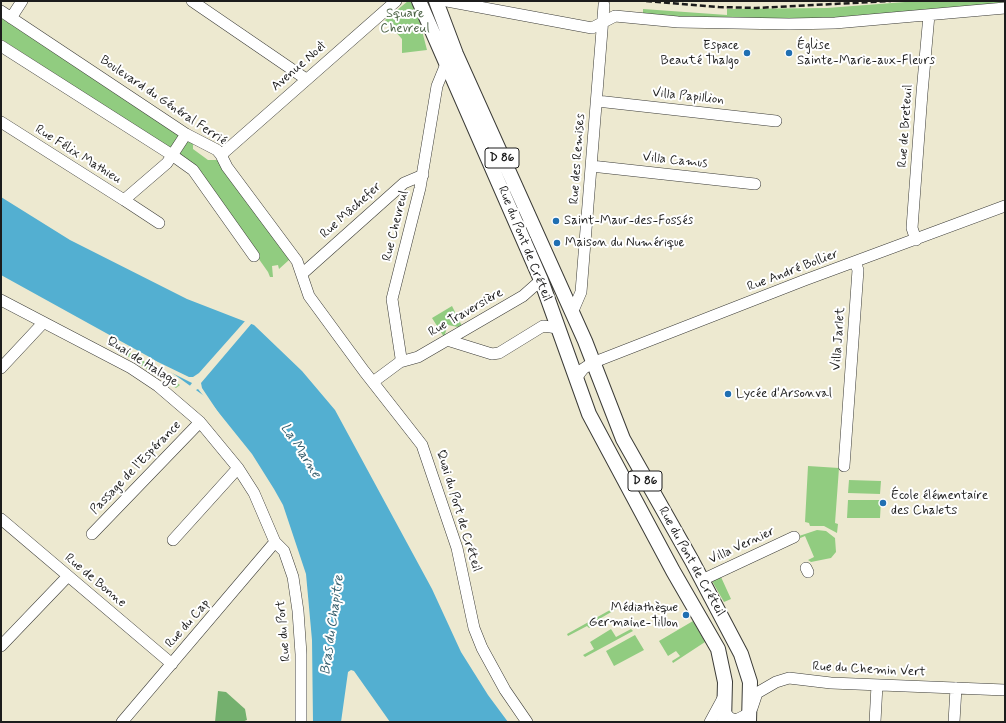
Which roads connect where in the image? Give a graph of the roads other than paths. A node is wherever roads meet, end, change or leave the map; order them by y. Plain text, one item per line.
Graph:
1 (22, 1) edge
2 (192, 1) edge
3 (396, 1) edge
4 (419, 1) edge
5 (441, 5) edge
6 (604, 5) dead end
7 (1005, 8) edge
8 (1, 11) edge
9 (929, 15) junction
10 (11, 18) junction
11 (427, 19) junction
12 (602, 23) junction
13 (1, 46) edge
14 (446, 64) junction
15 (306, 80) junction
16 (597, 101) junction
17 (776, 121) dead end
18 (1, 122) edge
19 (186, 134) junction
20 (172, 155) junction
21 (221, 155) junction
22 (591, 166) junction
23 (423, 175) junction
24 (755, 184) dead end
25 (124, 200) junction
26 (1005, 206) edge
27 (159, 223) dead end
28 (916, 240) junction
29 (254, 256) dead end
30 (854, 262) junction
31 (302, 274) junction
32 (541, 280) junction
33 (1, 300) edge
34 (572, 313) junction
35 (43, 323) junction
36 (558, 328) junction
37 (447, 340) junction
38 (400, 362) junction
39 (592, 363) junction
40 (1, 368) edge
41 (576, 378) junction
42 (373, 382) junction
43 (200, 422) junction
44 (844, 466) dead end
45 (238, 468) junction
46 (1, 518) edge
47 (92, 534) dead end
48 (794, 537) dead end
49 (173, 540) dead end
50 (275, 542) junction
51 (68, 576) junction
52 (702, 580) junction
53 (1, 646) edge
54 (172, 664) junction
55 (878, 685) junction
56 (956, 688) junction
57 (1005, 690) edge
58 (725, 694) junction
59 (725, 717) edge
60 (747, 719) edge
61 (122, 722) edge
62 (301, 722) edge
63 (527, 722) edge
64 (710, 722) edge
65 (875, 722) edge
66 (954, 722) edge

1 - 10 street
2 - 15 street
3 - 15 street, Avenue Noël
4 - 11 main road, Rue du Pont de Créteil / D 86
5 - 11 main road
5 - 12 street
5 - 34 main road, Rue du Pont de Créteil / D 86
6 - 12 street, Rue des Remises
7 - 9 street
8 - 10 street, Boulevard du Général Ferrié
9 - 12 street
9 - 28 street, Rue de Breteuil
10 - 19 street, Boulevard du Général Ferrié
11 - 14 main road, Rue du Pont de Créteil / D 86
12 - 16 street, Rue des Remises
13 - 20 street
14 - 23 street, Rue Chevreul
14 - 32 main road, Rue du Pont de Créteil / D 86
15 - 21 street, Avenue Noël
16 - 17 street, Villa Papillion
16 - 22 street, Rue des Remises
18 - 25 street, Rue Félix Mathieu
19 - 20 street, Rue Félix Mathieu
19 - 21 street, Boulevard du Général Ferrié
20 - 25 street, Rue Félix Mathieu
20 - 29 street
21 - 31 street, Boulevard du Général Ferrié
22 - 24 street, Villa Camus
22 - 34 street, Rue des Remises
23 - 31 street, Rue Mâchefer
23 - 38 street, Rue Chevreul
25 - 27 street
26 - 28 street, Rue André Bollier
28 - 30 street, Rue André Bollier
30 - 39 street, Rue André Bollier
30 - 44 street, Villa Jarlet
31 - 42 street, Boulevard du Général Ferrié
32 - 36 main road, Rue du Pont de Créteil / D 86
32 - 37 street, Rue Traversière
33 - 35 street, Quai de Halage
34 - 39 main road, Rue du Pont de Créteil / D 86
35 - 40 street
35 - 43 street, Quai de Halage
36 - 37 street
36 - 41 main road, Rue du Pont de Créteil / D 86
37 - 38 street, Rue Traversière
38 - 42 street
39 - 41 street
39 - 52 main road, Rue du Pont de Créteil / D 86
41 - 58 main road, Rue du Pont de Créteil / D 86
42 - 63 street, Quai du Port de Créteil
43 - 45 street, Quai de Halage
43 - 47 street, Passage de l'Espérance
45 - 49 street
45 - 50 street, Quai de Halage
46 - 51 street, Rue de Bonne
48 - 52 street, Villa Vernier
50 - 54 street, Rue du Cap
50 - 62 street, Rue du Port
51 - 53 street
51 - 54 street, Rue de Bonne
52 - 60 main road, Rue du Pont de Créteil / D 86
54 - 61 street, Rue du Cap
55 - 56 street, Rue du Chemin Vert
55 - 60 street, Rue du Chemin Vert
55 - 65 street
56 - 57 street, Rue du Chemin Vert
56 - 66 street
58 - 59 main road, Rue du Pont de Créteil / D 86
58 - 64 street
59 - 60 street

